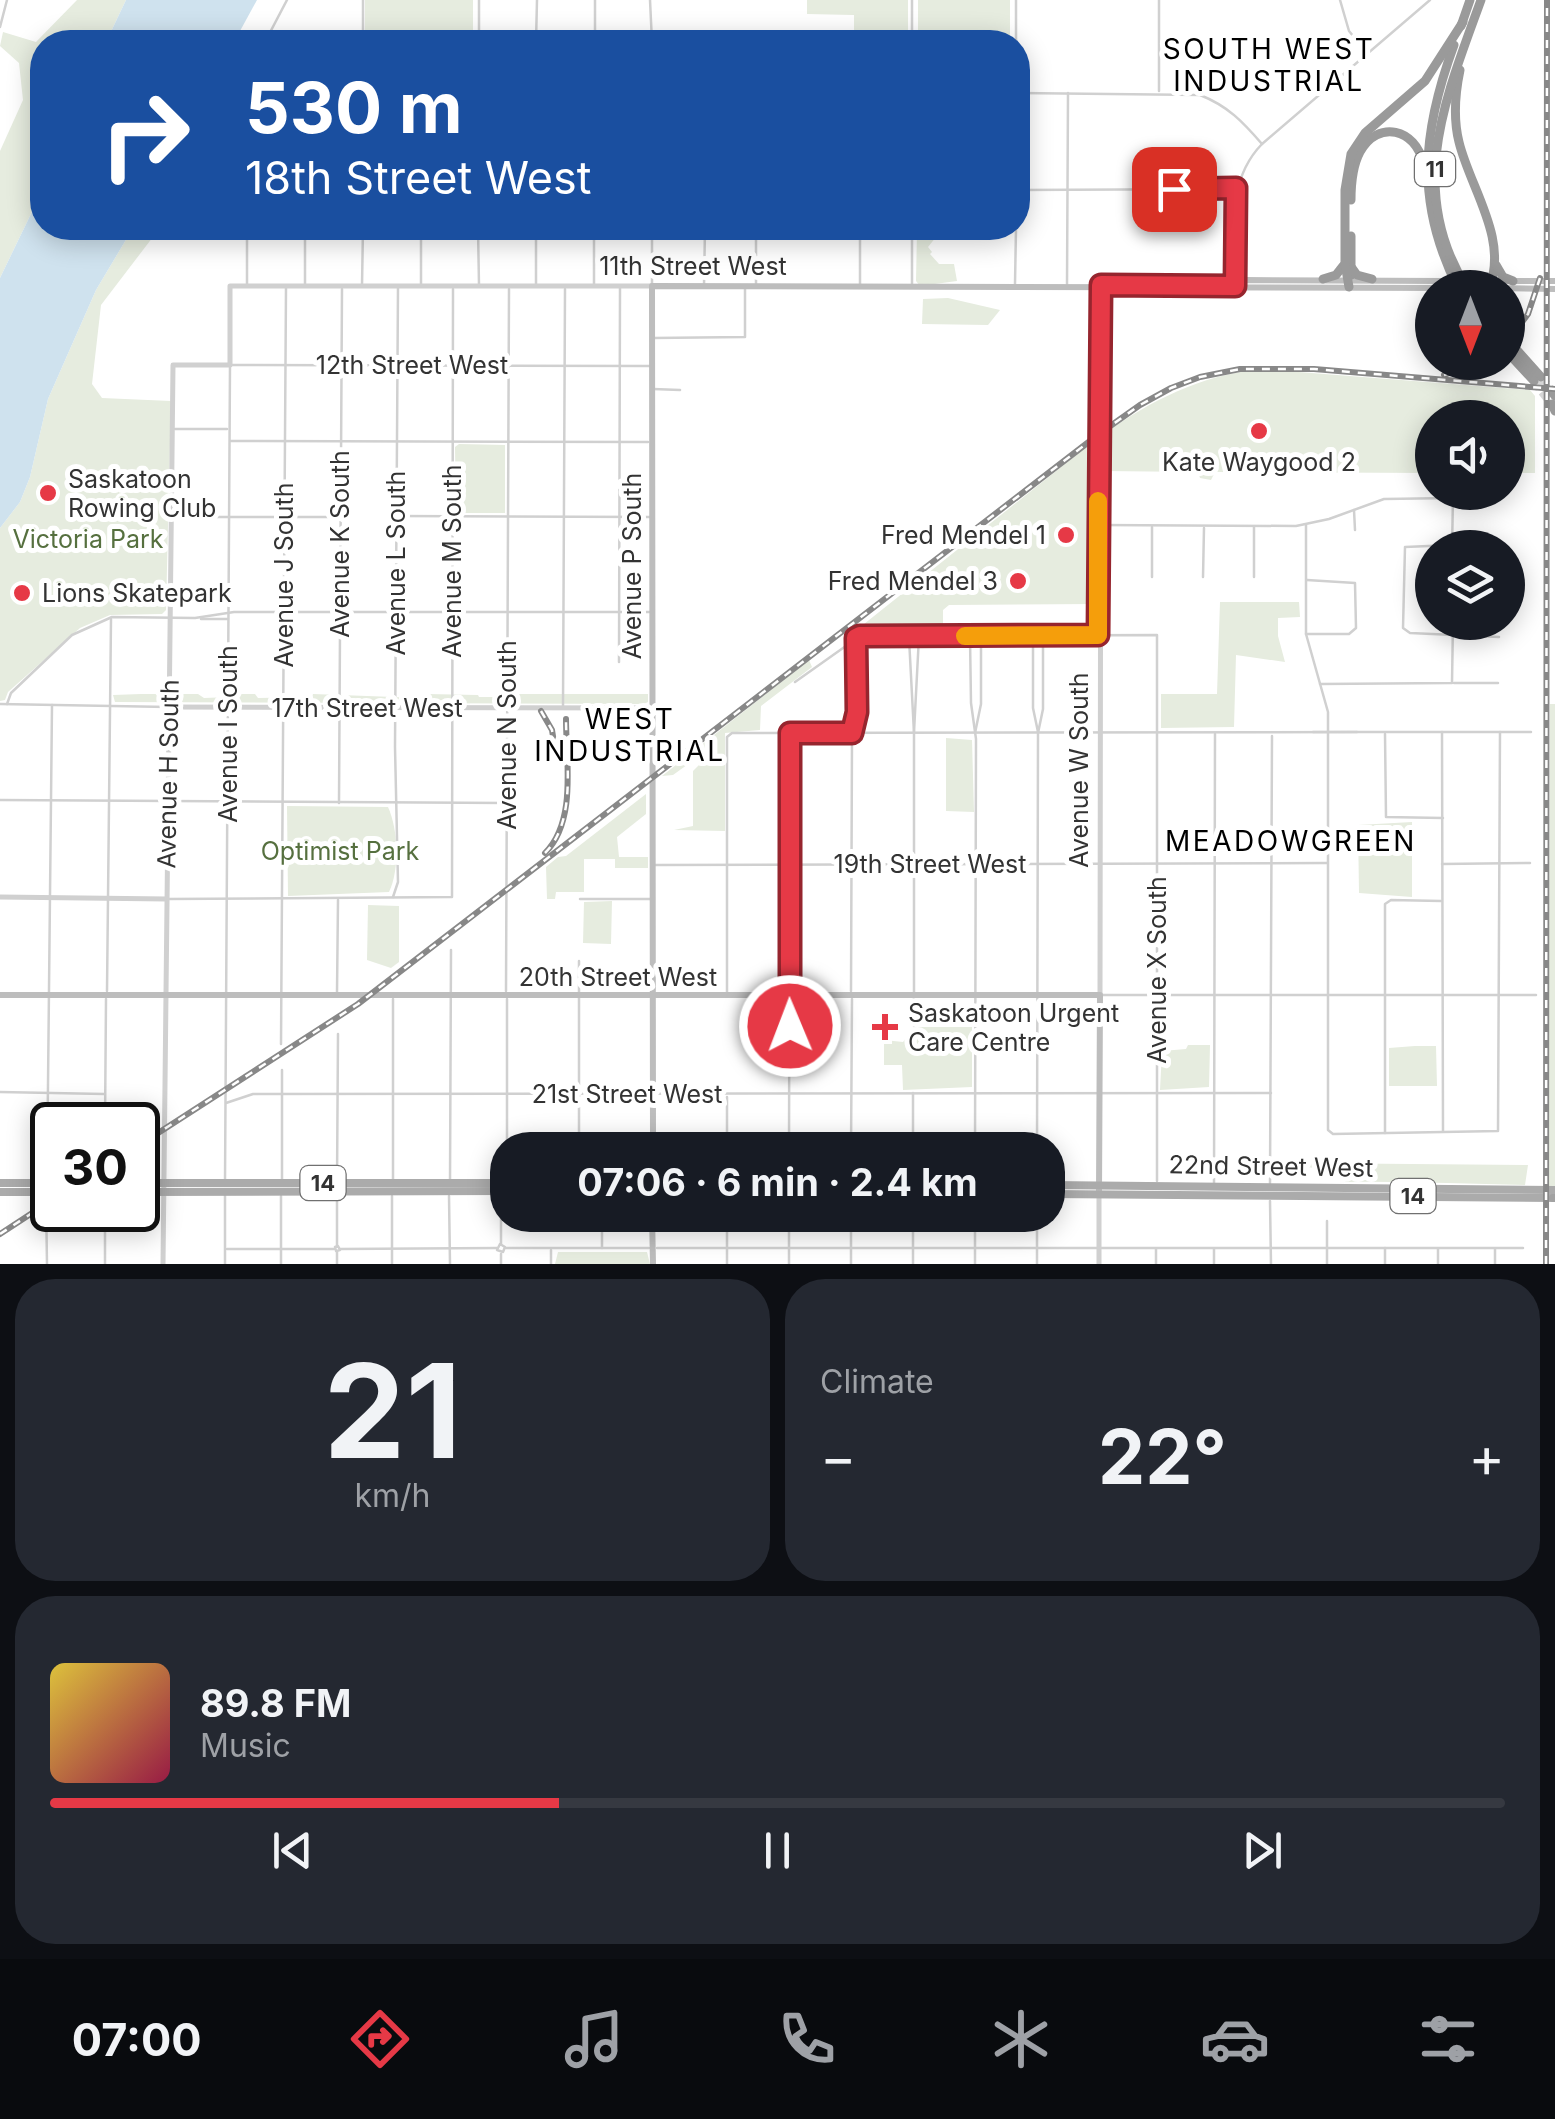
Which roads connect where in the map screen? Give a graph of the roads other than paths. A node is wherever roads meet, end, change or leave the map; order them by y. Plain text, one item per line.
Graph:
1 (6, 0) edge
2 (287, 0) edge
3 (362, 0) edge
4 (479, 0) edge
5 (537, 0) edge
6 (594, 0) edge
7 (650, 0) edge
8 (912, 0) edge
9 (1016, 0) edge
10 (1159, 0) edge
11 (1340, 0) edge
12 (1430, 0) edge
13 (1470, 0) edge
14 (1480, 0) edge
15 (1462, 22) junction
16 (0, 27) edge
17 (271, 30) edge
18 (362, 30) edge
19 (479, 30) edge
20 (536, 30) edge
21 (594, 30) edge
22 (651, 30) edge
23 (912, 30) edge
24 (1016, 30) edge
25 (1464, 48) junction
26 (1367, 54) junction
27 (1030, 93) edge
28 (1068, 93) junction
29 (1160, 93) junction
30 (1262, 144) junction
31 (1236, 188) junction
32 (1068, 189) junction
33 (1030, 190) edge
34 (1429, 196) junction
35 (247, 240) edge
36 (305, 240) edge
37 (362, 240) edge
38 (421, 240) edge
39 (478, 240) edge
40 (536, 240) edge
41 (594, 240) edge
42 (652, 240) edge
43 (705, 240) edge
44 (756, 240) edge
45 (860, 240) edge
46 (912, 240) edge
47 (1016, 240) edge
48 (1495, 262) junction
49 (1348, 265) junction
50 (1451, 270) edge
51 (1462, 270) edge
52 (1494, 270) edge
53 (1499, 270) edge
54 (1372, 279) junction
55 (1323, 280) junction
56 (1553, 280) edge
57 (1525, 281) edge
58 (1349, 282) junction
59 (1415, 282) edge
60 (1235, 283) junction
61 (1415, 283) edge
62 (305, 285) junction
63 (1066, 285) junction
64 (1101, 285) junction
65 (230, 286) joint
66 (247, 286) junction
67 (286, 286) junction
68 (342, 286) junction
69 (362, 286) junction
70 (398, 286) junction
71 (421, 286) junction
72 (453, 286) junction
73 (479, 286) junction
74 (509, 286) junction
75 (536, 286) junction
76 (564, 286) junction
77 (594, 286) junction
78 (620, 286) junction
79 (652, 286) junction
80 (704, 286) junction
81 (745, 286) junction
82 (756, 286) junction
83 (860, 286) junction
84 (912, 286) junction
85 (1015, 286) junction
86 (1525, 287) edge
87 (1555, 289) edge
88 (652, 338) junction
89 (1525, 363) edge
90 (173, 365) joint
91 (230, 365) junction
92 (285, 365) junction
93 (341, 365) junction
94 (397, 365) junction
95 (453, 365) junction
96 (508, 366) junction
97 (564, 366) junction
98 (620, 366) junction
99 (652, 366) junction
100 (1525, 368) tunnel mouth
101 (652, 389) junction
102 (680, 390) dead end
103 (230, 428) junction
104 (173, 430) junction
105 (230, 441) junction
106 (285, 441) junction
107 (340, 441) junction
108 (396, 441) junction
109 (452, 442) junction
110 (508, 442) junction
111 (564, 442) junction
112 (619, 442) junction
113 (652, 442) junction
114 (1415, 498) edge
115 (1354, 509) junction
116 (396, 516) junction
117 (452, 516) junction
118 (508, 516) junction
119 (564, 516) junction
120 (619, 516) junction
121 (172, 517) junction
122 (230, 517) junction
123 (284, 517) junction
124 (340, 517) junction
125 (652, 517) junction
126 (1098, 525) junction
127 (1306, 525) junction
128 (1152, 526) junction
129 (1204, 526) junction
130 (1254, 526) junction
131 (1355, 530) dead end
132 (1415, 547) edge
133 (1152, 577) dead end
134 (1203, 577) dead end
135 (1254, 577) dead end
136 (1306, 580) junction
137 (228, 612) junction
138 (284, 612) junction
139 (340, 612) junction
140 (396, 612) junction
141 (452, 612) junction
142 (508, 612) junction
143 (564, 612) junction
144 (618, 612) junction
145 (652, 612) junction
146 (171, 617) junction
147 (112, 618) junction
148 (195, 618) junction
149 (228, 620) junction
150 (1306, 634) junction
151 (1415, 634) edge
152 (1098, 635) junction
153 (909, 636) junction
154 (919, 636) junction
155 (970, 636) junction
156 (981, 636) junction
157 (1033, 636) junction
158 (1043, 636) junction
159 (856, 638) junction
160 (1453, 640) edge
161 (847, 644) junction
162 (847, 654) junction
163 (856, 654) junction
164 (619, 662) dead end
165 (795, 682) dead end
166 (1452, 683) junction
167 (1498, 683) dead end
168 (1320, 684) junction
169 (0, 704) edge
170 (7, 704) junction
171 (52, 705) junction
172 (110, 706) junction
173 (169, 707) junction
174 (395, 707) junction
175 (452, 707) junction
176 (507, 707) junction
177 (562, 707) junction
178 (228, 708) junction
179 (283, 708) junction
180 (339, 708) junction
181 (652, 708) junction
182 (1100, 732) junction
183 (1158, 732) junction
184 (1215, 732) junction
185 (1272, 732) junction
186 (1328, 732) junction
187 (1385, 732) junction
188 (1442, 732) junction
189 (1500, 732) junction
190 (1531, 732) dead end
191 (790, 733) junction
192 (852, 733) junction
193 (914, 733) junction
194 (976, 733) junction
195 (1038, 733) junction
196 (0, 800) edge
197 (51, 801) junction
198 (110, 802) junction
199 (168, 802) junction
200 (228, 803) junction
201 (284, 803) junction
202 (339, 803) junction
203 (395, 803) junction
204 (506, 803) junction
205 (452, 804) junction
206 (1443, 818) junction
207 (1329, 863) junction
208 (1530, 863) dead end
209 (851, 864) junction
210 (913, 864) junction
211 (976, 864) junction
212 (1038, 864) junction
213 (1100, 864) junction
214 (1157, 864) junction
215 (1214, 864) junction
216 (1271, 864) junction
217 (1442, 864) junction
218 (1500, 864) junction
219 (652, 865) junction
220 (728, 865) junction
221 (789, 865) junction
222 (0, 898) edge
223 (49, 898) junction
224 (108, 898) junction
225 (338, 898) junction
226 (392, 898) junction
227 (166, 899) junction
228 (227, 899) junction
229 (282, 899) junction
230 (580, 899) dead end
231 (652, 899) junction
232 (1442, 900) junction
233 (451, 950) dead end
234 (579, 961) dead end
235 (1386, 994) junction
236 (1442, 994) junction
237 (1500, 994) junction
238 (0, 995) edge
239 (1100, 995) junction
240 (1156, 995) junction
241 (1271, 995) junction
242 (1329, 995) junction
243 (1536, 995) dead end
244 (48, 996) junction
245 (106, 996) junction
246 (166, 996) junction
247 (651, 996) junction
248 (727, 996) junction
249 (790, 996) junction
250 (852, 996) junction
251 (914, 996) junction
252 (976, 996) junction
253 (1038, 996) junction
254 (1214, 996) junction
255 (227, 997) junction
256 (282, 997) junction
257 (337, 997) junction
258 (393, 997) junction
259 (451, 997) junction
260 (507, 997) junction
261 (578, 997) junction
262 (914, 1026) dead end
263 (338, 1034) dead end
264 (281, 1044) dead end
265 (282, 1070) dead end
266 (0, 1092) edge
267 (1099, 1092) junction
268 (47, 1093) junction
269 (851, 1093) junction
270 (913, 1093) junction
271 (975, 1093) junction
272 (1037, 1093) junction
273 (1157, 1093) junction
274 (1214, 1093) junction
275 (1271, 1093) junction
276 (106, 1094) junction
277 (282, 1094) junction
278 (338, 1094) junction
279 (393, 1094) junction
280 (451, 1094) junction
281 (507, 1094) junction
282 (579, 1094) junction
283 (651, 1094) junction
284 (727, 1094) junction
285 (789, 1094) junction
286 (47, 1102) edge
287 (106, 1102) edge
288 (225, 1104) junction
289 (507, 1132) edge
290 (579, 1132) edge
291 (651, 1132) edge
292 (727, 1132) edge
293 (789, 1132) edge
294 (851, 1132) edge
295 (913, 1132) edge
296 (975, 1132) edge
297 (1038, 1132) edge
298 (1443, 1133) junction
299 (1386, 1134) junction
300 (0, 1183) edge
301 (1157, 1185) junction
302 (1214, 1186) junction
303 (30, 1187) edge
304 (160, 1187) edge
305 (282, 1187) junction
306 (337, 1187) junction
307 (392, 1187) junction
308 (1065, 1187) edge
309 (164, 1188) junction
310 (225, 1188) junction
311 (490, 1188) edge
312 (160, 1189) edge
313 (450, 1190) junction
314 (1099, 1190) junction
315 (1270, 1190) junction
316 (30, 1191) edge
317 (0, 1192) edge
318 (1065, 1193) edge
319 (1555, 1196) edge
320 (1327, 1221) dead end
321 (47, 1232) edge
322 (105, 1232) edge
323 (502, 1232) edge
324 (602, 1232) edge
325 (653, 1232) edge
326 (727, 1232) edge
327 (789, 1232) edge
328 (851, 1232) edge
329 (913, 1232) edge
330 (975, 1232) edge
331 (1037, 1232) edge
332 (501, 1247) junction
333 (1327, 1247) junction
334 (1385, 1247) junction
335 (1438, 1247) junction
336 (281, 1248) junction
337 (392, 1248) junction
338 (450, 1248) junction
339 (550, 1248) junction
340 (602, 1248) junction
341 (653, 1248) junction
342 (727, 1248) junction
343 (789, 1248) junction
344 (851, 1248) junction
345 (913, 1248) junction
346 (975, 1248) junction
347 (1037, 1248) junction
348 (1099, 1248) junction
349 (1156, 1248) junction
350 (1214, 1248) junction
351 (1270, 1248) junction
352 (1495, 1248) junction
353 (1523, 1248) dead end
354 (226, 1249) junction
355 (337, 1249) junction
356 (47, 1264) edge
357 (104, 1264) edge
358 (164, 1264) edge
359 (226, 1264) edge
360 (281, 1264) edge
361 (337, 1264) edge
362 (392, 1264) edge
363 (450, 1264) edge
364 (501, 1264) edge
365 (551, 1264) edge
366 (653, 1264) edge
367 (727, 1264) edge
368 (789, 1264) edge
369 (851, 1264) edge
370 (913, 1264) edge
371 (975, 1264) edge
372 (1037, 1264) edge
373 (1099, 1264) edge
374 (1156, 1264) edge
375 (1214, 1264) edge
376 (1270, 1264) edge
377 (1327, 1264) edge
378 (1385, 1264) edge
379 (1438, 1264) edge
380 (1495, 1264) edge

1 - 16 street
2 - 17 street
3 - 18 street
4 - 19 street
5 - 20 street
6 - 21 street
7 - 22 street
8 - 23 street
9 - 24 street
10 - 29 street
11 - 26 street
12 - 26 street
13 - 15 highway, 11
14 - 25 highway, 11
15 - 34 highway, 11
15 - 49 highway
25 - 48 highway
25 - 51 highway, 11
26 - 30 street
27 - 28 street
28 - 29 street
28 - 32 street
29 - 30 street
30 - 31 street
31 - 32 street
31 - 60 street
32 - 33 street
32 - 63 street
34 - 49 highway
34 - 50 highway, 11
35 - 66 street
36 - 62 street
37 - 69 street
38 - 71 street
39 - 73 street
40 - 75 street
41 - 77 street
42 - 79 street, Avenue P South
43 - 80 street
44 - 82 street
45 - 83 street
46 - 84 street
47 - 85 street
48 - 52 highway
48 - 53 highway
49 - 54 highway
49 - 55 highway
49 - 58 highway
54 - 58 main road, 11th Street West
54 - 59 main road, 11th Street West
55 - 58 main road, 11th Street West
55 - 60 main road, 11th Street West
56 - 57 main road, 11th Street West
58 - 60 main road, 11th Street West
58 - 61 main road, 11th Street West
60 - 64 main road, 11th Street West
62 - 67 street, 11th Street West
62 - 68 street, 11th Street West
63 - 64 main road, 11th Street West
63 - 85 main road, 11th Street West
64 - 126 street, Avenue W South
65 - 66 street, 11th Street West
65 - 91 street, Avenue I South
66 - 67 street, 11th Street West
67 - 92 street, Avenue J South
68 - 69 street, 11th Street West
68 - 93 street, Avenue K South
69 - 70 street, 11th Street West
70 - 71 street, 11th Street West
70 - 94 street, Avenue L South
71 - 72 street, 11th Street West
72 - 73 street, 11th Street West
72 - 95 street, Avenue M South
73 - 74 street, 11th Street West
74 - 75 street, 11th Street West
74 - 96 street, Avenue N South
75 - 76 street, 11th Street West
76 - 77 street, 11th Street West
76 - 97 street
77 - 78 street, 11th Street West
78 - 79 street, 11th Street West
78 - 98 street
79 - 80 main road, 11th Street West
79 - 88 main road, Avenue P South
80 - 81 main road, 11th Street West
81 - 82 main road, 11th Street West
81 - 88 street
82 - 83 main road, 11th Street West
83 - 84 main road, 11th Street West
84 - 85 main road, 11th Street West
86 - 87 main road, 11th Street West
88 - 99 main road, Avenue P South
89 - 100 highway
90 - 91 street, 12th Street West
90 - 104 street, Avenue H South
91 - 92 street, 12th Street West
91 - 103 street, Avenue I South
92 - 93 street, 12th Street West
92 - 106 street, Avenue J South
93 - 94 street, 12th Street West
93 - 107 street, Avenue K South
94 - 95 street, 12th Street West
94 - 108 street, Avenue L South
95 - 96 street, 12th Street West
95 - 109 street, Avenue M South
96 - 97 street, 12th Street West
96 - 110 street, Avenue N South
97 - 98 street, 12th Street West
97 - 111 street
98 - 99 street, 12th Street West
98 - 112 street
99 - 101 main road, Avenue P South
101 - 102 street
101 - 113 main road, Avenue P South
103 - 104 street
103 - 105 street, Avenue I South
104 - 121 street, Avenue H South
105 - 106 street
105 - 122 street, Avenue I South
106 - 107 street
106 - 123 street, Avenue J South
107 - 108 street
107 - 124 street, Avenue K South
108 - 109 street
108 - 116 street, Avenue L South
109 - 110 street
109 - 117 street, Avenue M South
110 - 111 street
110 - 118 street, Avenue N South
111 - 112 street
111 - 119 street
112 - 113 street
112 - 120 street
113 - 125 main road, Avenue P South
114 - 115 street
115 - 127 street
115 - 131 street
116 - 117 street
116 - 140 street, Avenue L South
117 - 118 street
117 - 141 street, Avenue M South
118 - 119 street
118 - 142 street, Avenue N South
119 - 120 street
119 - 143 street
120 - 125 street
120 - 144 street
121 - 122 street
121 - 146 street, Avenue H South
122 - 123 street
122 - 137 street, Avenue I South
123 - 124 street
123 - 138 street, Avenue J South
124 - 139 street, Avenue K South
125 - 145 main road, Avenue P South
126 - 128 street
126 - 152 street, Avenue W South
127 - 130 street
127 - 136 street
128 - 129 street
128 - 133 street
129 - 130 street
129 - 134 street
130 - 135 street
132 - 151 street
136 - 150 street
136 - 150 street
137 - 138 street
137 - 148 street
137 - 149 street, Avenue I South
138 - 139 street
138 - 179 street, Avenue J South
139 - 140 street
139 - 180 street, Avenue K South
140 - 141 street
140 - 174 street, Avenue L South
141 - 142 street
141 - 175 street, Avenue M South
142 - 143 street
142 - 176 street, Avenue N South
143 - 144 street
143 - 177 street
144 - 145 street
144 - 164 street
145 - 181 main road, Avenue P South
146 - 147 street
146 - 148 street
146 - 173 street, Avenue H South
147 - 170 street
147 - 172 street
148 - 149 street
149 - 178 street, Avenue I South
150 - 168 street
152 - 158 street
152 - 182 street, Avenue W South
152 - 183 street, Avenue X South
153 - 154 street
153 - 159 street
153 - 193 street
154 - 155 street
154 - 193 street
155 - 156 street
155 - 194 street
156 - 157 street
156 - 194 street
157 - 158 street
157 - 195 street
158 - 195 street
159 - 161 street
159 - 163 street
160 - 166 street
161 - 162 street
161 - 165 street
162 - 163 street
162 - 192 street
163 - 192 street
166 - 167 street
166 - 168 street
168 - 186 street
169 - 170 street, 17th Street West
170 - 171 street, 17th Street West
171 - 172 street, 17th Street West
171 - 197 street
172 - 173 street, 17th Street West
172 - 198 street
173 - 178 street, 17th Street West
173 - 199 street, Avenue H South
174 - 175 street, 17th Street West
174 - 180 street, 17th Street West
174 - 203 street, Avenue L South
175 - 176 street, 17th Street West
175 - 205 street, Avenue M South
176 - 177 street, 17th Street West
176 - 204 street, Avenue N South
177 - 181 street, 17th Street West
178 - 179 street, 17th Street West
178 - 200 street, Avenue I South
179 - 180 street, 17th Street West
179 - 201 street, Avenue J South
180 - 202 street, Avenue K South
181 - 219 main road, Avenue P South
182 - 183 street
182 - 195 street
182 - 213 street, Avenue W South
183 - 184 street
183 - 214 street, Avenue X South
184 - 185 street
184 - 215 street
185 - 186 street
185 - 216 street
186 - 187 street
186 - 207 street
187 - 188 street
187 - 206 street
188 - 189 street
188 - 206 street
189 - 190 street
189 - 218 street
191 - 192 street
191 - 220 street
191 - 221 street
192 - 193 street
192 - 209 street
193 - 194 street
193 - 210 street
194 - 195 street
194 - 211 street
195 - 212 street
196 - 197 street
197 - 198 street
197 - 223 street
198 - 199 street
198 - 224 street
199 - 200 street
199 - 227 street, Avenue H South
200 - 201 street
200 - 228 street, Avenue I South
201 - 202 street
201 - 229 street, Avenue J South
202 - 203 street
203 - 205 street
203 - 226 street, Avenue L South
204 - 205 street
204 - 260 street, Avenue N South
205 - 226 street, Avenue M South
206 - 217 street
207 - 216 street, 19th Street West
207 - 242 street
208 - 218 street
209 - 210 street, 19th Street West
209 - 221 street, 19th Street West
209 - 250 street
210 - 211 street, 19th Street West
210 - 251 street
211 - 212 street, 19th Street West
211 - 252 street
212 - 213 street, 19th Street West
212 - 253 street
213 - 214 street, 19th Street West
213 - 239 street, Avenue W South
214 - 215 street, 19th Street West
214 - 240 street, Avenue X South
215 - 216 street, 19th Street West
215 - 254 street
216 - 241 street
217 - 218 street
217 - 232 street
218 - 237 street
219 - 220 street, 19th Street West
219 - 231 main road, Avenue P South
220 - 221 street, 19th Street West
220 - 248 street
221 - 249 street
222 - 223 street
223 - 224 street
223 - 244 street
224 - 227 street
224 - 245 street
225 - 226 street
225 - 229 street
225 - 257 street
227 - 228 street
227 - 246 street, Avenue H South
228 - 229 street
228 - 255 street, Avenue I South
229 - 256 street, Avenue J South
230 - 231 street
231 - 247 main road, Avenue P South
232 - 235 street
232 - 236 street
233 - 259 street
234 - 261 street
235 - 236 street, 20th Street West
235 - 242 street, 20th Street West
235 - 299 street
236 - 237 street, 20th Street West
236 - 298 street
237 - 243 street, 20th Street West
237 - 298 street
238 - 244 main road, 20th Street West
239 - 240 street, 20th Street West
239 - 253 main road, 20th Street West
239 - 267 main road, Avenue W South
240 - 254 street, 20th Street West
240 - 273 street, Avenue X South
241 - 242 street, 20th Street West
241 - 254 street, 20th Street West
241 - 275 street
242 - 299 street
244 - 245 main road, 20th Street West
244 - 268 street
245 - 246 main road, 20th Street West
245 - 276 street
246 - 255 main road, 20th Street West
246 - 309 street, Avenue H South
247 - 248 main road, 20th Street West
247 - 261 main road, 20th Street West
247 - 283 main road, Avenue P South
248 - 249 main road, 20th Street West
249 - 250 main road, 20th Street West
249 - 285 street
250 - 251 main road, 20th Street West
250 - 269 street
251 - 252 main road, 20th Street West
251 - 262 street
252 - 253 main road, 20th Street West
252 - 271 street
253 - 272 street
254 - 274 street
255 - 256 main road, 20th Street West
255 - 288 street, Avenue I South
256 - 257 main road, 20th Street West
256 - 264 street, Avenue J South
257 - 258 main road, 20th Street West
258 - 259 main road, 20th Street West
258 - 279 street
259 - 260 main road, 20th Street West
259 - 280 street
260 - 261 main road, 20th Street West
260 - 281 street, Avenue N South
261 - 282 street
263 - 278 street
265 - 277 street
266 - 268 street
267 - 272 street, 21st Street West
267 - 273 street, 21st Street West
267 - 314 main road, Avenue W South
268 - 276 street
268 - 286 street
269 - 270 street, 21st Street West
269 - 285 street, 21st Street West
269 - 294 street
270 - 271 street, 21st Street West
270 - 295 street
271 - 272 street, 21st Street West
271 - 296 street
272 - 297 street
273 - 274 street, 21st Street West
273 - 301 street, Avenue X South
274 - 275 street, 21st Street West
274 - 302 street
275 - 315 street
276 - 287 street
277 - 278 street, 21st Street West
277 - 288 street, 21st Street West
277 - 305 street
278 - 279 street, 21st Street West
278 - 306 street
279 - 280 street, 21st Street West
279 - 307 street
280 - 281 street, 21st Street West
280 - 313 street
281 - 282 street, 21st Street West
281 - 289 street, Avenue N South
282 - 283 street, 21st Street West
282 - 290 street
283 - 284 street, 21st Street West
283 - 291 main road, Avenue P South
284 - 285 street, 21st Street West
284 - 292 street
285 - 293 street
288 - 310 street, Avenue I South
298 - 299 street
300 - 303 main road
301 - 302 main road, 22nd Street West / 14
301 - 314 main road, 22nd Street West / 14
302 - 315 main road, 22nd Street West / 14
304 - 309 main road, 14
305 - 306 main road, 14
305 - 310 main road, 14
305 - 336 street
306 - 307 main road, 14
306 - 355 street
307 - 313 main road, 14
307 - 337 street
308 - 314 main road, 22nd Street West / 14
309 - 310 main road, 14
309 - 312 main road, 14
309 - 358 street, Avenue H South
310 - 354 street, Avenue I South
311 - 313 main road, 14
313 - 338 street
314 - 315 main road, 22nd Street West / 14
314 - 318 main road, 22nd Street West / 14
314 - 348 street
315 - 319 main road, 22nd Street West / 14
315 - 351 street
316 - 317 main road
320 - 333 street
321 - 356 street
322 - 357 street
323 - 332 street, Avenue N South
324 - 340 street
325 - 341 main road
326 - 342 street
327 - 343 street
328 - 344 street
329 - 345 street
330 - 346 street
331 - 347 street
332 - 338 street
332 - 339 street
332 - 364 street
333 - 334 street
333 - 351 street
333 - 377 street
334 - 335 street
334 - 378 street
335 - 352 street
335 - 379 street
336 - 354 street
336 - 355 street
336 - 360 street
337 - 338 street
337 - 355 street
337 - 362 street
338 - 363 street
339 - 340 street
339 - 365 street
340 - 341 street
341 - 342 street
341 - 366 main road
342 - 343 street
342 - 367 street
343 - 344 street
343 - 368 street
344 - 345 street
344 - 369 street
345 - 346 street
345 - 370 street
346 - 347 street
346 - 371 street
347 - 348 street
347 - 372 street
348 - 349 street
348 - 373 street
349 - 350 street
349 - 374 street
350 - 351 street
350 - 375 street
351 - 376 street
352 - 353 street
352 - 380 street
354 - 359 street, Avenue I South
355 - 361 street

